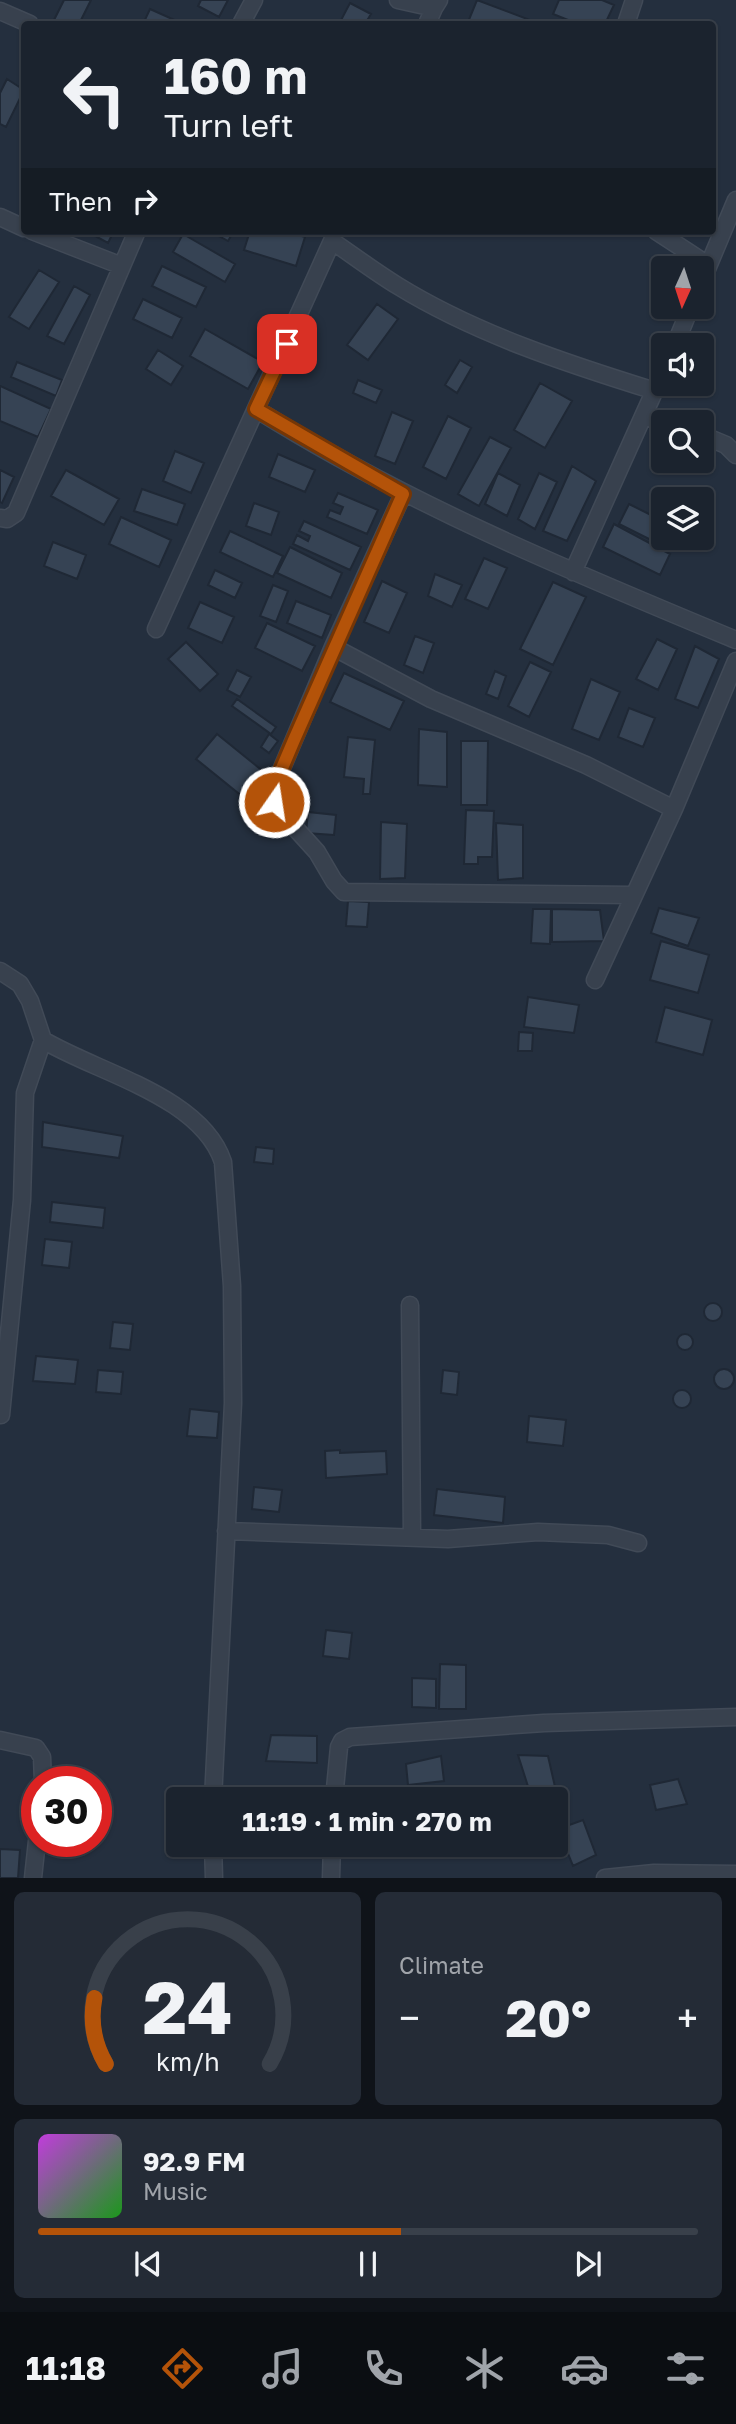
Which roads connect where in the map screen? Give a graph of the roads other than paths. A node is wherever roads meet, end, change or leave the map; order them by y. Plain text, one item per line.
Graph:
1 (254, 0) edge
2 (398, 0) edge
3 (634, 0) edge
4 (436, 4) edge
5 (0, 11) edge
6 (23, 21) edge
7 (243, 21) edge
8 (428, 21) edge
9 (627, 21) edge
10 (736, 200) edge
11 (0, 217) edge
12 (21, 227) edge
13 (42, 235) edge
14 (135, 235) edge
15 (661, 235) edge
16 (333, 236) edge
17 (685, 256) edge
18 (712, 256) edge
19 (122, 266) junction
20 (651, 390) edge
21 (653, 396) edge
22 (256, 409) junction
23 (645, 416) junction
24 (651, 418) edge
25 (714, 440) edge
26 (736, 455) edge
27 (403, 494) junction
28 (0, 518) edge
29 (573, 572) junction
30 (156, 629) dead end
31 (736, 640) edge
32 (333, 647) junction
33 (736, 661) edge
34 (674, 809) junction
35 (632, 895) junction
36 (0, 971) edge
37 (595, 980) dead end
38 (43, 1040) junction
39 (410, 1305) dead end
40 (2, 1415) edge
41 (226, 1531) junction
42 (412, 1537) junction
43 (638, 1544) dead end
44 (736, 1717) edge
45 (0, 1741) edge
46 (42, 1766) edge
47 (214, 1787) edge
48 (335, 1787) edge
49 (35, 1857) edge
50 (213, 1857) edge
51 (332, 1857) edge
52 (736, 1874) edge
53 (33, 1878) edge
54 (214, 1878) edge
55 (331, 1878) edge
56 (605, 1878) edge

1 - 7 street
2 - 4 street
3 - 9 street
4 - 8 street
5 - 6 street
10 - 18 street
11 - 12 street
13 - 19 street
14 - 19 street
15 - 17 street
16 - 20 street
16 - 22 street
19 - 28 street
21 - 23 street
22 - 27 street
22 - 30 street
23 - 24 street
23 - 29 street
25 - 26 street
27 - 29 street
27 - 32 street
29 - 31 street
32 - 34 street
32 - 35 street
33 - 34 street
34 - 35 street
35 - 37 street
36 - 38 street
38 - 40 street
38 - 41 street
39 - 42 street
41 - 42 street
41 - 47 street
42 - 43 street
44 - 48 street
45 - 46 street
49 - 53 street
50 - 54 street
51 - 55 street
52 - 56 street

